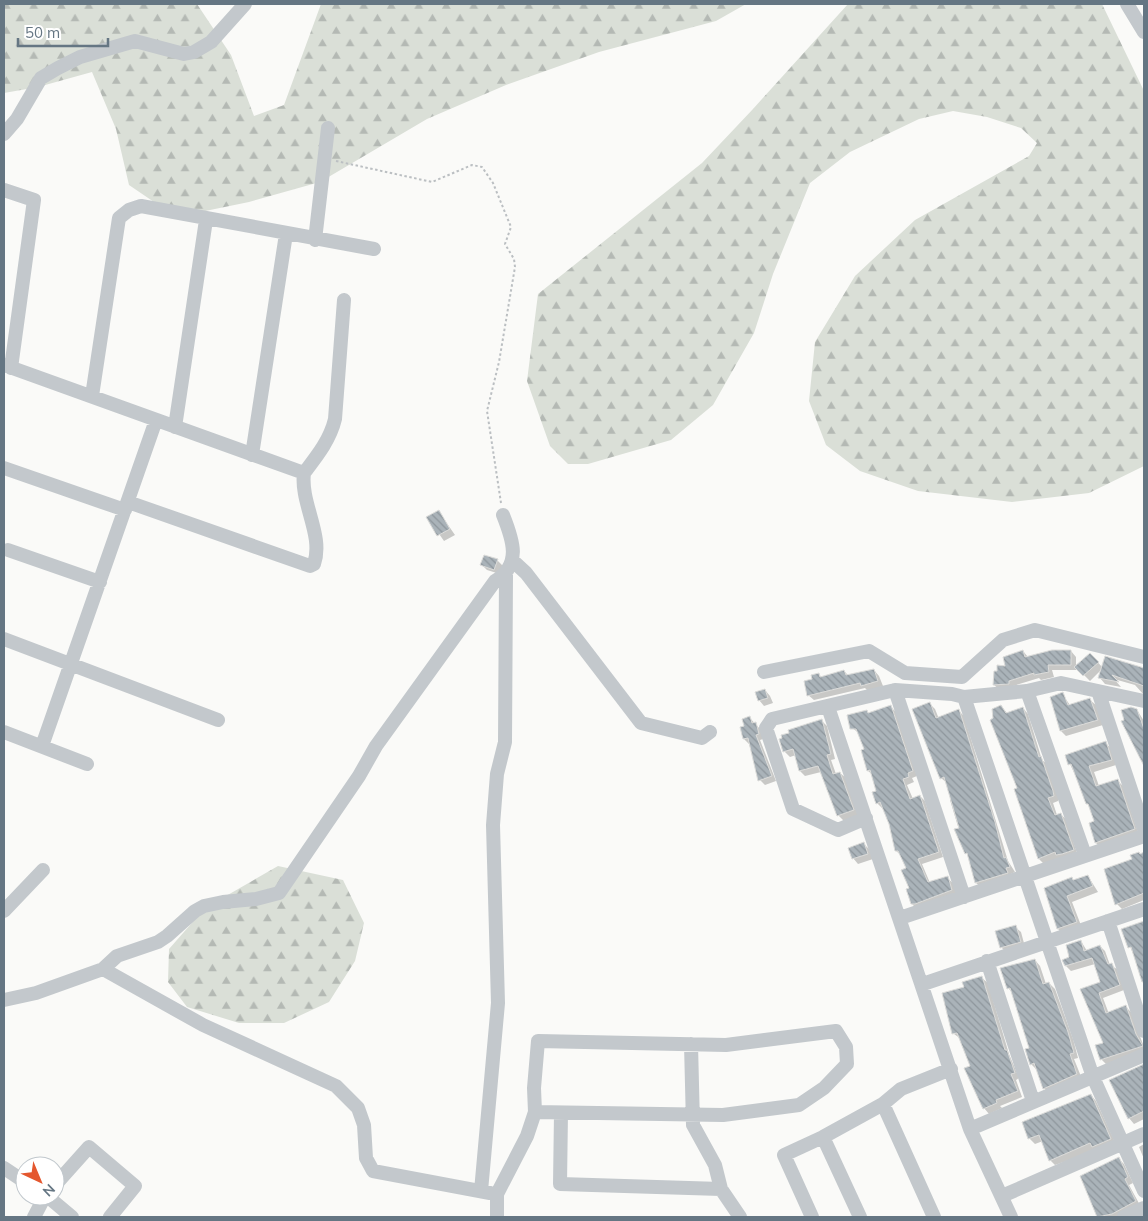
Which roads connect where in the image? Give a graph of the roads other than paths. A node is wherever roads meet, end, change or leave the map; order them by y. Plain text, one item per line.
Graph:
1 (245, 4) edge
2 (1127, 4) edge
3 (1144, 32) edge
4 (328, 128) dead end
5 (4, 134) edge
6 (4, 190) edge
7 (206, 220) junction
8 (286, 234) junction
9 (315, 240) junction
10 (374, 249) dead end
11 (344, 300) dead end
12 (8, 367) edge
13 (92, 396) junction
14 (156, 420) junction
15 (176, 426) junction
16 (252, 455) junction
17 (4, 468) edge
18 (304, 473) junction
19 (126, 506) junction
20 (503, 515) road end
21 (8, 550) dead end
22 (513, 561) junction
23 (506, 575) junction
24 (100, 582) junction
25 (4, 639) edge
26 (1144, 657) edge
27 (72, 665) junction
28 (764, 672) dead end
29 (895, 690) junction
30 (1027, 691) junction
31 (1098, 691) junction
32 (964, 697) junction
33 (1144, 701) edge
34 (828, 707) junction
35 (218, 720) dead end
36 (4, 732) edge
37 (710, 732) dead end
38 (42, 746) junction
39 (87, 764) dead end
40 (866, 818) junction
41 (1144, 829) edge
42 (1144, 836) edge
43 (1085, 855) junction
44 (43, 870) dead end
45 (1026, 877) junction
46 (964, 897) junction
47 (1144, 909) edge
48 (4, 910) edge
49 (900, 918) junction
50 (1108, 921) junction
51 (1047, 942) junction
52 (987, 961) junction
53 (103, 969) junction
54 (923, 984) junction
55 (4, 1000) edge
56 (1144, 1031) edge
57 (692, 1044) junction
58 (1144, 1054) edge
59 (951, 1069) junction
60 (1093, 1077) junction
61 (1034, 1101) junction
62 (883, 1104) junction
63 (535, 1112) junction
64 (561, 1113) junction
65 (693, 1116) junction
66 (970, 1129) junction
67 (1144, 1134) edge
68 (822, 1137) junction
69 (1123, 1144) junction
70 (4, 1168) edge
71 (65, 1174) edge
72 (15, 1175) edge
73 (721, 1189) junction
74 (480, 1191) junction
75 (1144, 1191) edge
76 (497, 1194) junction
77 (1002, 1196) junction
78 (40, 1206) edge
79 (58, 1206) edge
80 (1144, 1208) edge
81 (34, 1217) edge
82 (72, 1217) edge
83 (110, 1217) edge
84 (498, 1217) edge
85 (740, 1217) edge
86 (812, 1217) edge
87 (860, 1217) edge
88 (934, 1217) edge
89 (1011, 1217) edge
90 (1124, 1217) edge

1 - 5 street
2 - 3 street
4 - 9 street
6 - 12 street
7 - 8 street
7 - 13 street
7 - 15 street
8 - 9 street
8 - 16 street
9 - 10 street
11 - 18 street
12 - 13 street
13 - 14 street
14 - 15 street
14 - 19 street
15 - 16 street
16 - 18 street
17 - 19 street
18 - 19 street
19 - 24 street
20 - 22 street
21 - 24 street
22 - 23 street
22 - 37 street
23 - 53 street
23 - 74 street
24 - 27 street
25 - 27 street
26 - 28 street
27 - 35 street
27 - 38 street
29 - 32 street
29 - 34 street
29 - 46 street
30 - 31 street
30 - 32 street
30 - 43 street
31 - 33 street
31 - 41 street
32 - 45 street
34 - 40 street
34 - 40 street
36 - 38 street
38 - 39 street
40 - 49 street
42 - 43 street
43 - 45 street
44 - 48 street
45 - 46 street
45 - 51 street
46 - 49 street
47 - 50 street
49 - 54 street
50 - 51 street
50 - 56 street
51 - 52 street
51 - 60 street
52 - 54 street
52 - 61 street
53 - 55 street
53 - 74 street
54 - 59 street
57 - 63 street
57 - 65 street
57 - 65 street
58 - 60 street
59 - 62 street
59 - 66 street
60 - 61 street
60 - 69 street
61 - 66 street
62 - 68 street
62 - 88 street
63 - 64 street
63 - 76 street
64 - 65 street
64 - 73 street
65 - 73 street
66 - 77 street
67 - 69 street
68 - 86 street
68 - 87 street
69 - 75 street
69 - 77 street
70 - 72 street
71 - 83 street
73 - 85 street
74 - 76 street
76 - 84 street
77 - 89 street
78 - 81 street
79 - 82 street
80 - 90 street

